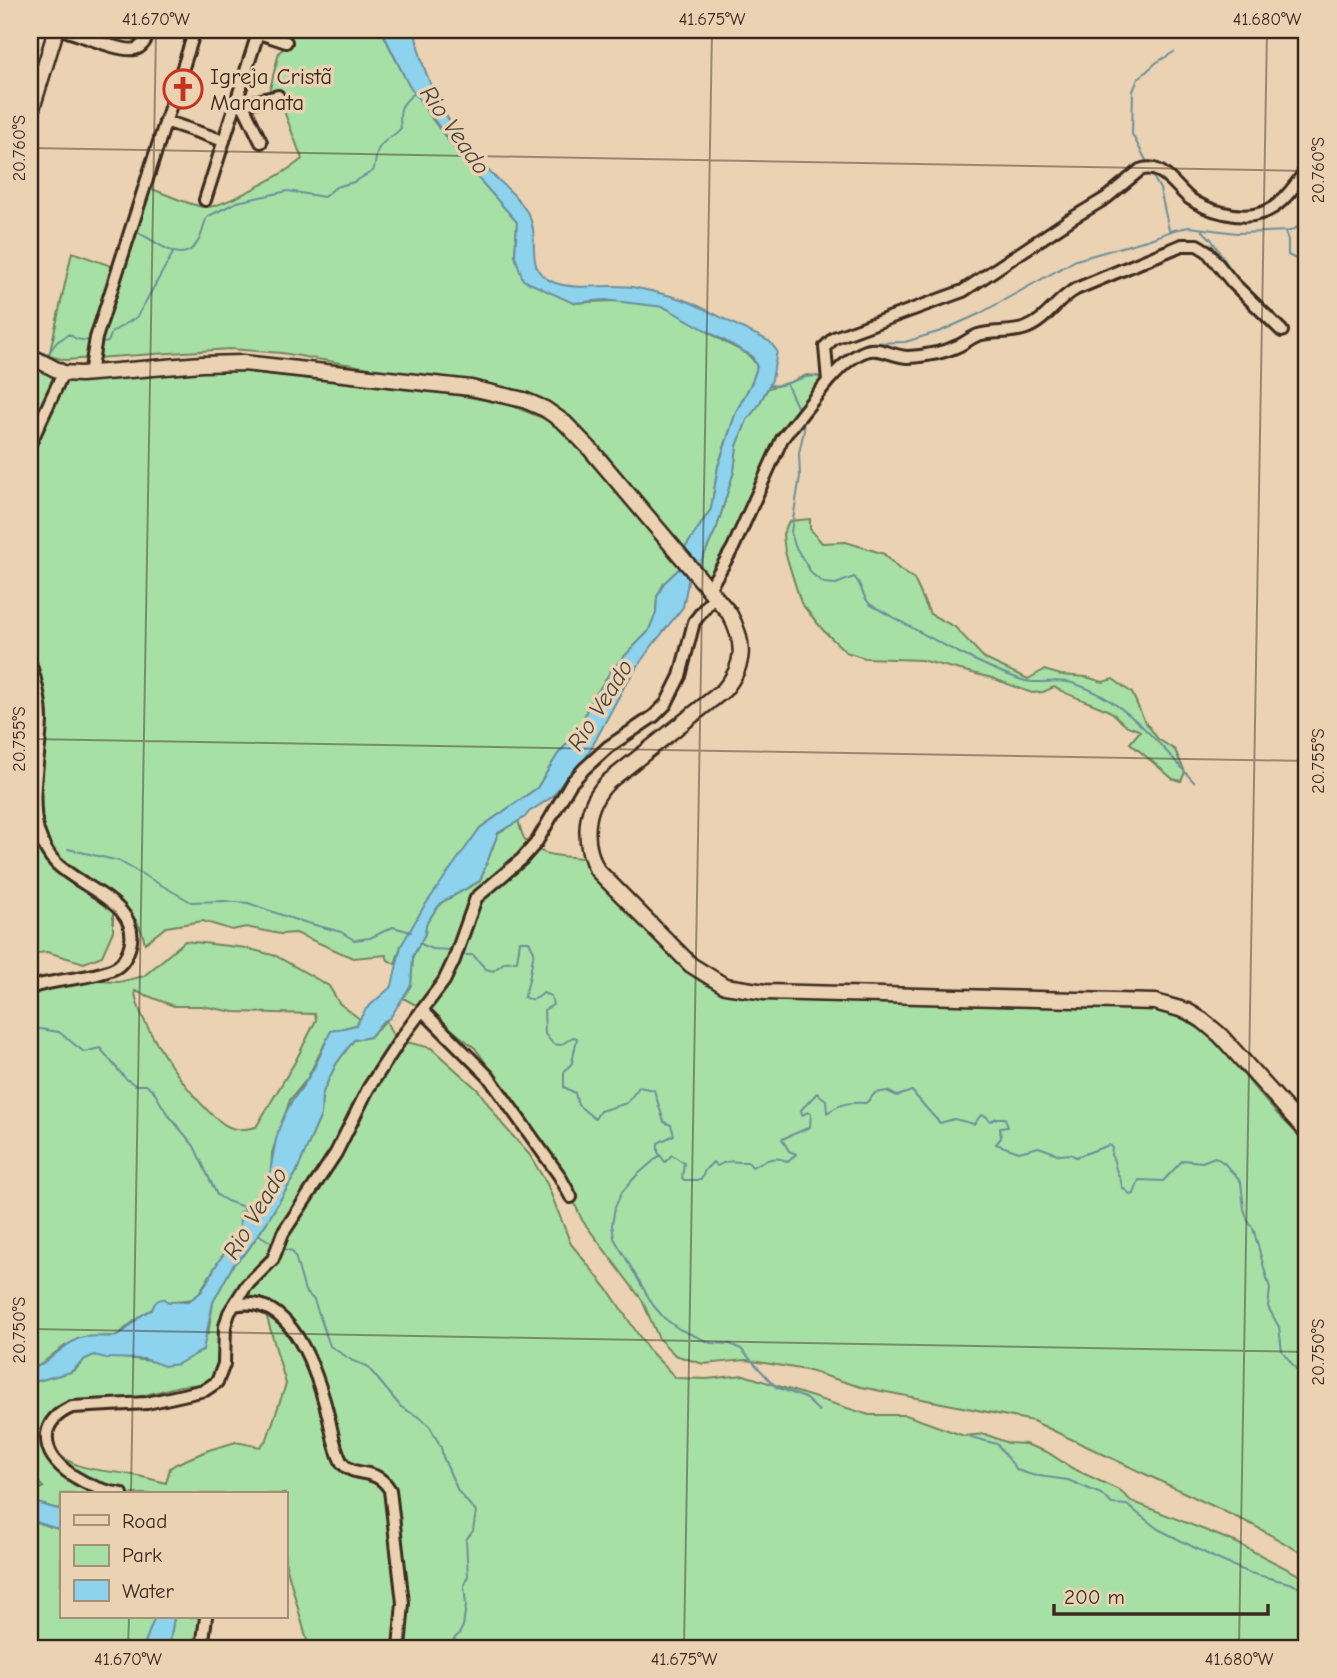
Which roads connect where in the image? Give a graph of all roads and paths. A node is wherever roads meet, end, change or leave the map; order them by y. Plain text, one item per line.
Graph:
1 (56, 30) edge
2 (64, 30) edge
3 (149, 30) edge
4 (195, 30) edge
5 (256, 31) edge
6 (286, 42) dead end
7 (278, 96) dead end
8 (240, 105) junction
9 (30, 115) edge
10 (165, 121) junction
11 (224, 141) junction
12 (261, 142) dead end
13 (1307, 168) edge
14 (205, 200) dead end
15 (1282, 331) dead end
16 (30, 356) edge
17 (63, 373) junction
18 (90, 374) junction
19 (828, 381) junction
20 (30, 444) edge
21 (712, 592) junction
22 (30, 663) edge
23 (30, 988) edge
24 (422, 1010) junction
25 (1307, 1132) edge
26 (571, 1197) dead end
27 (235, 1305) junction
28 (113, 1492) edge
29 (206, 1618) edge
30 (202, 1648) edge
31 (399, 1648) edge

1 - 9 main road
2 - 3 street
4 - 10 street
5 - 6 street
5 - 8 street
7 - 8 street
8 - 11 street
8 - 12 street
10 - 11 street
10 - 18 street
11 - 14 street
13 - 19 street
15 - 19 street
16 - 17 main road
17 - 18 main road
17 - 20 street
18 - 21 main road
19 - 21 street
21 - 24 street
21 - 25 main road
22 - 23 street
24 - 26 street
24 - 27 street
27 - 28 street
27 - 31 street
29 - 30 street

